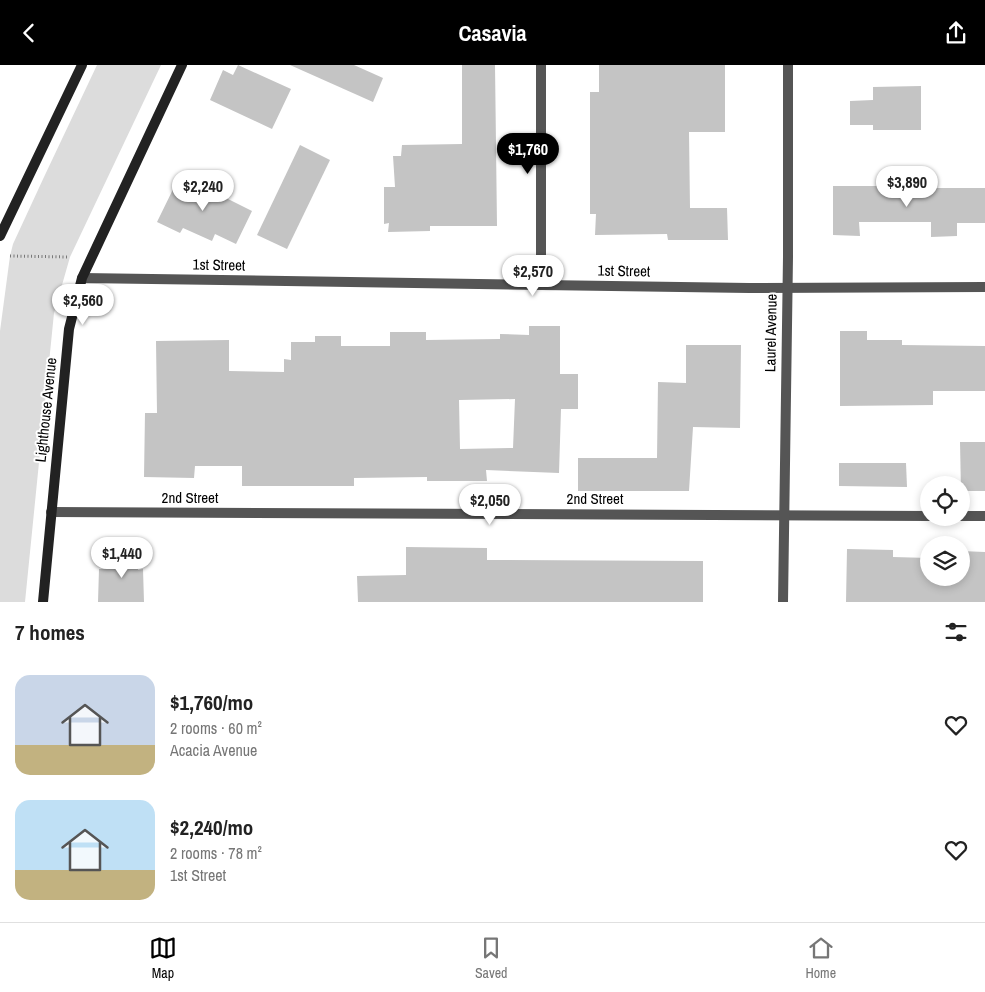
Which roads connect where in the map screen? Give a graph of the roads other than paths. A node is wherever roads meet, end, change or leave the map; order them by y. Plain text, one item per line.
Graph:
1 (82, 65) edge
2 (182, 65) edge
3 (541, 65) edge
4 (788, 65) edge
5 (0, 236) edge
6 (82, 278) junction
7 (541, 284) junction
8 (985, 287) edge
9 (787, 288) junction
10 (51, 512) junction
11 (784, 515) junction
12 (920, 516) edge
13 (970, 516) edge
14 (985, 516) edge
15 (43, 602) edge
16 (783, 602) edge

1 - 5 main road
2 - 6 main road, Lighthouse Avenue
3 - 7 street
4 - 9 street, Laurel Avenue
6 - 7 street, 1st Street
6 - 10 main road, Lighthouse Avenue
7 - 9 street, 1st Street
8 - 9 street, 1st Street
9 - 11 street, Laurel Avenue
10 - 11 street, 2nd Street
10 - 15 main road, Lighthouse Avenue
11 - 12 street, 2nd Street
11 - 16 street, Laurel Avenue
13 - 14 street

